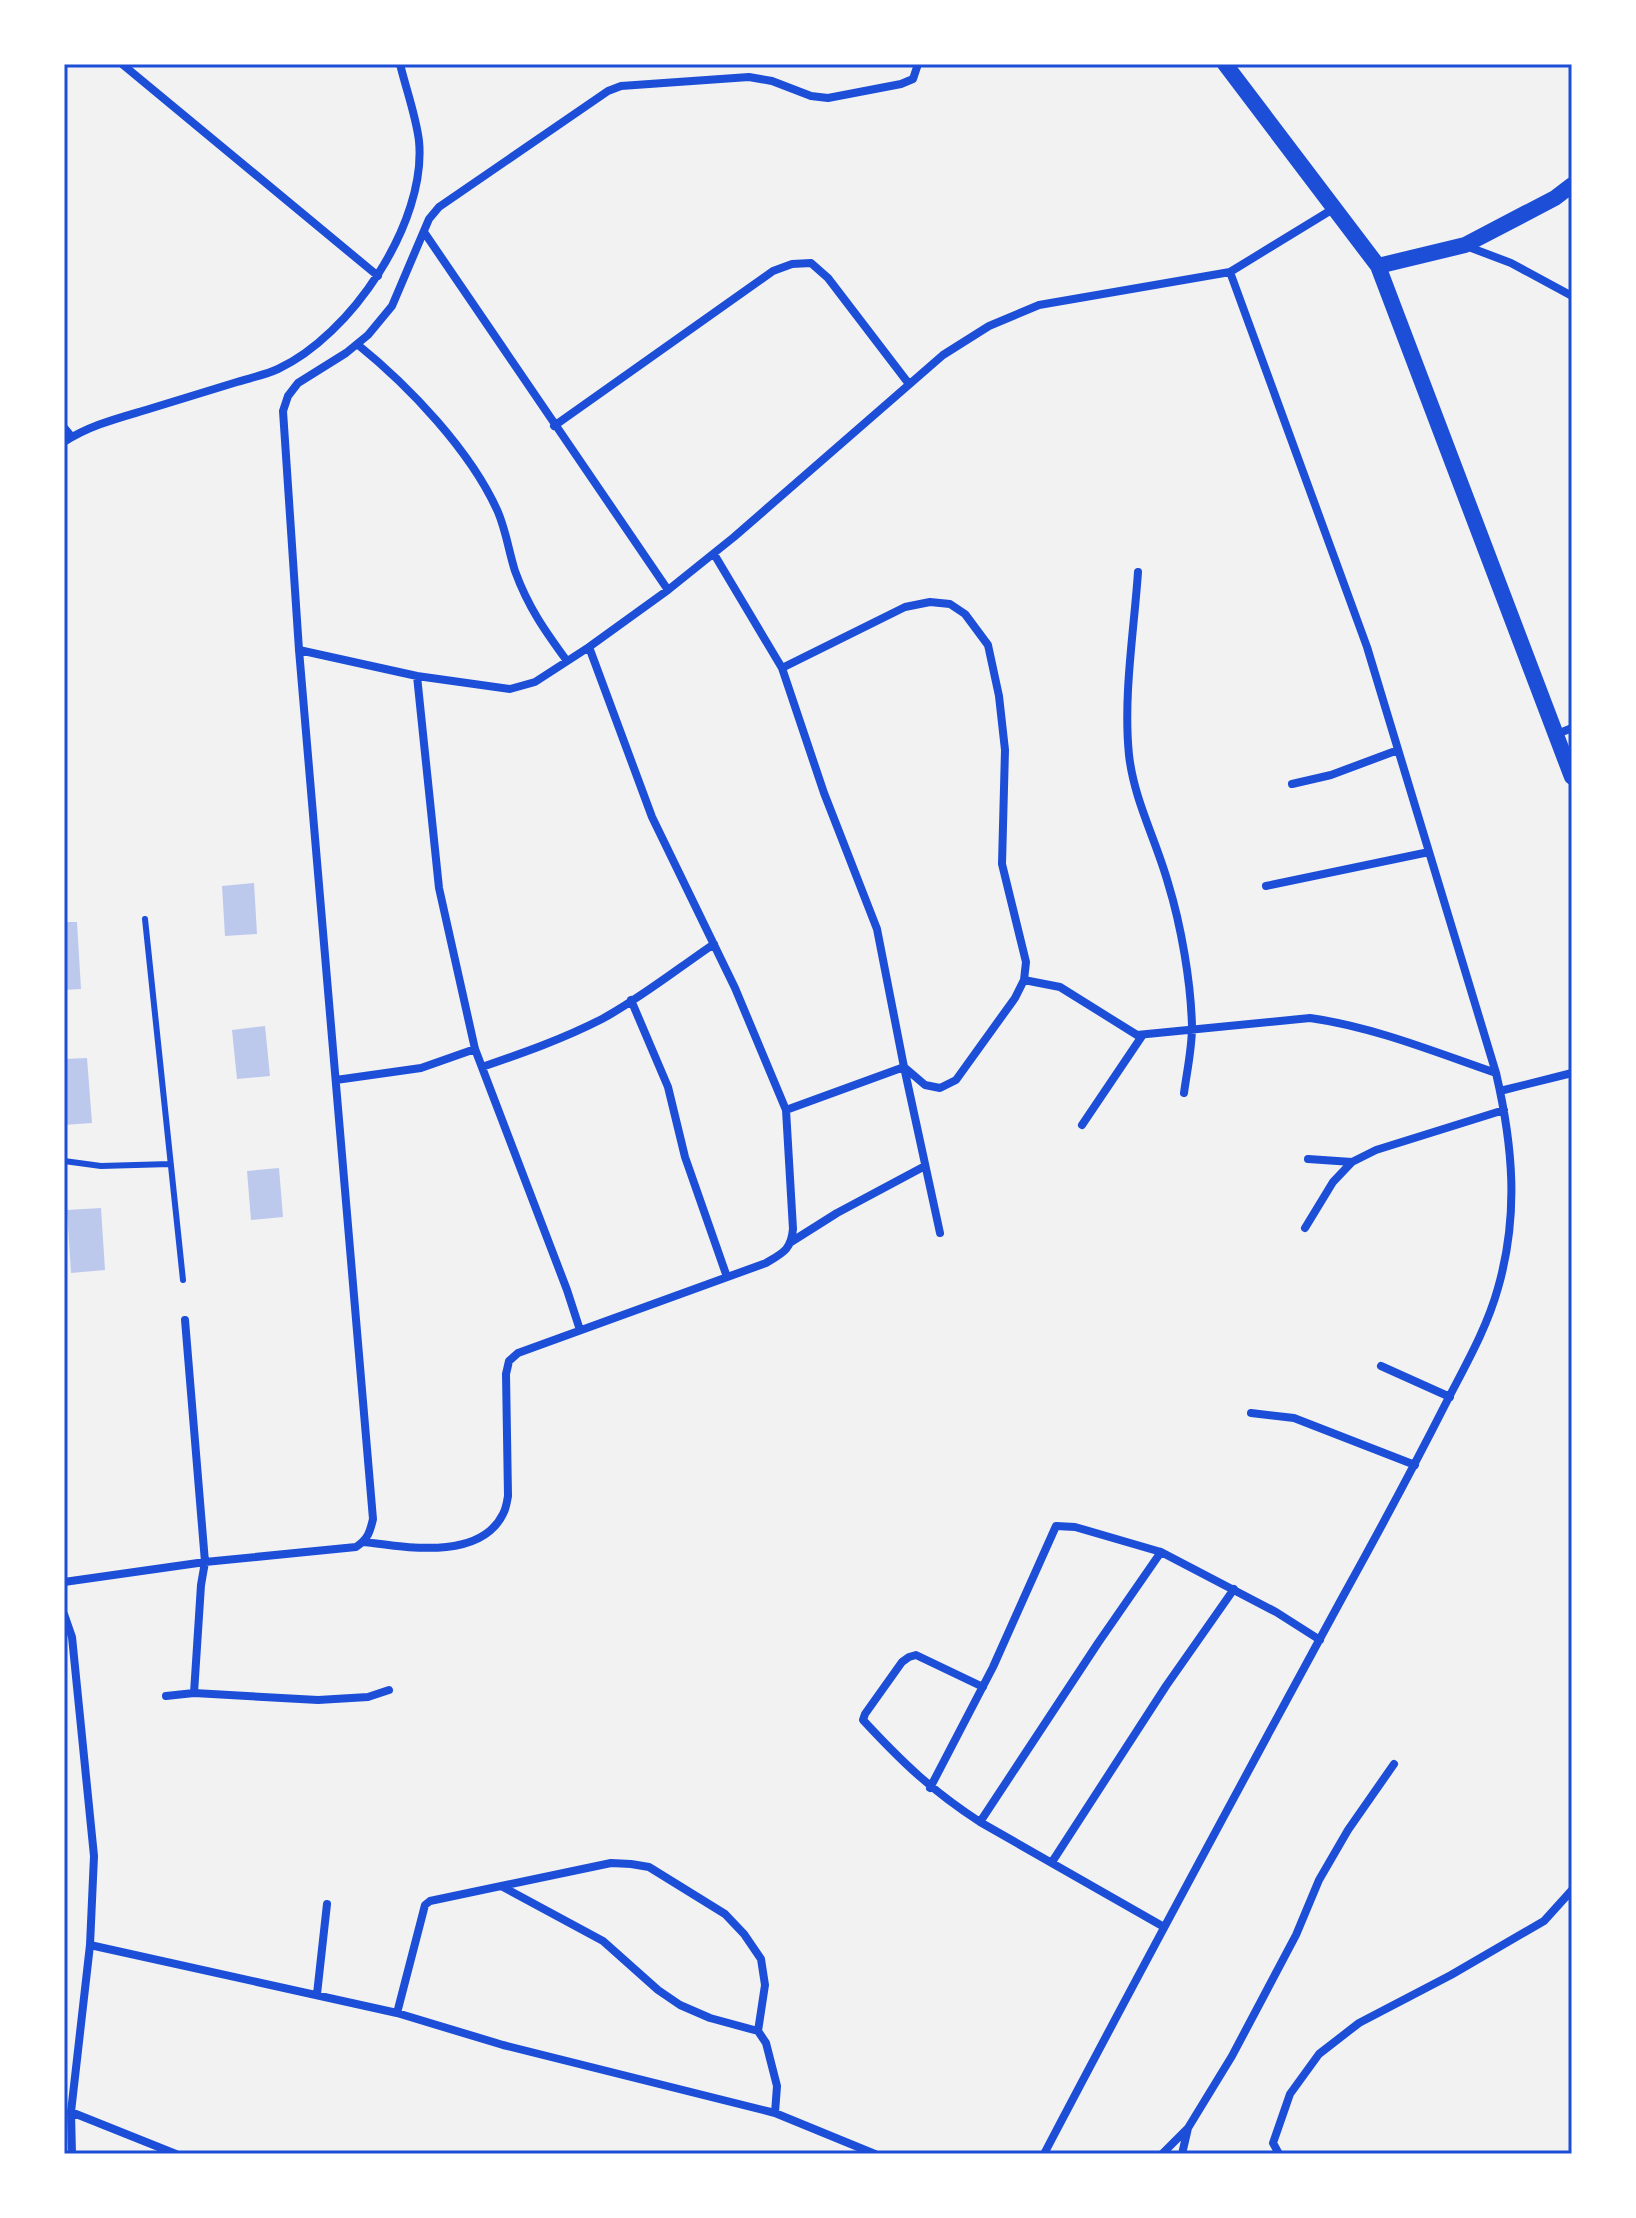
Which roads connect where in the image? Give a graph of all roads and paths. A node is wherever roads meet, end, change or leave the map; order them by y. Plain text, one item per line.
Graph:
1 (122, 64) edge
2 (400, 64) edge
3 (918, 64) edge
4 (1225, 64) edge
5 (1572, 185) edge
6 (1333, 209) junction
7 (424, 232) junction
8 (1465, 245) junction
9 (1378, 266) junction
10 (1230, 272) junction
11 (378, 276) junction
12 (1572, 296) edge
13 (357, 344) junction
14 (909, 384) junction
15 (64, 426) edge
16 (554, 426) junction
17 (73, 437) junction
18 (64, 442) edge
19 (714, 554) junction
20 (1138, 572) dead end
21 (668, 590) junction
22 (589, 647) junction
23 (299, 650) junction
24 (567, 661) junction
25 (782, 668) junction
26 (417, 676) junction
27 (1564, 731) edge
28 (1398, 750) junction
29 (1572, 777) edge
30 (1292, 784) dead end
31 (1429, 852) junction
32 (1266, 886) dead end
33 (145, 919) dead end
34 (714, 944) junction
35 (1024, 980) junction
36 (631, 1000) junction
37 (1192, 1029) junction
38 (1142, 1036) junction
39 (475, 1049) junction
40 (482, 1067) junction
41 (904, 1067) junction
42 (1496, 1073) junction
43 (1572, 1073) edge
44 (336, 1080) junction
45 (1500, 1091) junction
46 (1184, 1093) dead end
47 (786, 1110) junction
48 (1504, 1110) junction
49 (1082, 1125) dead end
50 (1308, 1159) dead end
51 (64, 1161) edge
52 (1352, 1162) junction
53 (170, 1164) junction
54 (925, 1166) junction
55 (1305, 1228) dead end
56 (940, 1233) dead end
57 (791, 1242) junction
58 (727, 1277) junction
59 (183, 1280) dead end
60 (185, 1320) dead end
61 (580, 1330) junction
62 (1381, 1366) dead end
63 (1450, 1397) junction
64 (1251, 1413) dead end
65 (1415, 1465) junction
66 (364, 1542) junction
67 (1161, 1552) junction
68 (205, 1562) junction
69 (64, 1582) edge
70 (1234, 1589) junction
71 (64, 1614) edge
72 (1320, 1640) junction
73 (983, 1687) junction
74 (389, 1690) dead end
75 (194, 1693) junction
76 (166, 1696) dead end
77 (1394, 1764) dead end
78 (930, 1788) junction
79 (980, 1822) junction
80 (1052, 1862) junction
81 (503, 1887) junction
82 (1572, 1890) edge
83 (327, 1904) dead end
84 (1164, 1927) junction
85 (90, 1945) junction
86 (317, 1994) junction
87 (397, 2013) junction
88 (758, 2031) junction
89 (71, 2112) junction
90 (775, 2113) junction
91 (1188, 2128) junction
92 (72, 2154) edge
93 (176, 2154) edge
94 (875, 2154) edge
95 (1044, 2154) edge
96 (1162, 2154) edge
97 (1182, 2154) edge
98 (1279, 2154) edge

1 - 11 street
2 - 11 street
3 - 7 street
4 - 6 main road
5 - 8 main road
6 - 9 main road
6 - 10 street
7 - 13 street
7 - 16 street
8 - 9 main road
8 - 12 street
9 - 27 main road
10 - 14 street
10 - 28 street
11 - 17 street
13 - 23 street
13 - 24 street
14 - 16 street
14 - 19 street
15 - 17 lane
16 - 21 street
17 - 18 street
19 - 21 street
19 - 25 street
20 - 37 street
21 - 22 street
22 - 24 street
22 - 34 street
23 - 26 street
23 - 44 street
24 - 26 street
25 - 35 street
25 - 41 street
26 - 39 street
27 - 29 main road
28 - 30 street
28 - 31 street
31 - 32 street
31 - 42 street
33 - 53 lane
34 - 36 street
34 - 47 street
35 - 38 street
35 - 41 street
36 - 40 street
36 - 58 street
37 - 38 street
37 - 42 street
37 - 46 street
38 - 49 street
39 - 40 street
39 - 44 street
40 - 61 street
41 - 47 street
41 - 54 street
42 - 45 street
43 - 45 street
44 - 66 street
45 - 48 street
47 - 57 street
48 - 52 street
48 - 63 street
50 - 52 street
51 - 53 lane
52 - 55 street
53 - 59 lane
54 - 56 street
54 - 57 street
57 - 58 street
58 - 61 street
60 - 68 street
61 - 66 street
62 - 63 street
63 - 65 street
64 - 65 street
65 - 72 street
66 - 68 street
67 - 70 street
67 - 73 street
67 - 79 street
68 - 69 street
68 - 75 street
70 - 72 street
70 - 80 street
71 - 85 street
72 - 84 street
73 - 78 street
73 - 78 street
74 - 75 street
75 - 76 street
77 - 91 street
78 - 79 street
79 - 80 street
80 - 84 street
81 - 87 street
81 - 88 street
81 - 88 street
82 - 98 street
83 - 86 street
84 - 95 street
85 - 86 street
85 - 89 street
86 - 87 street
87 - 90 street
88 - 90 street
89 - 92 street
89 - 93 street
90 - 94 street
91 - 96 street
91 - 97 street

